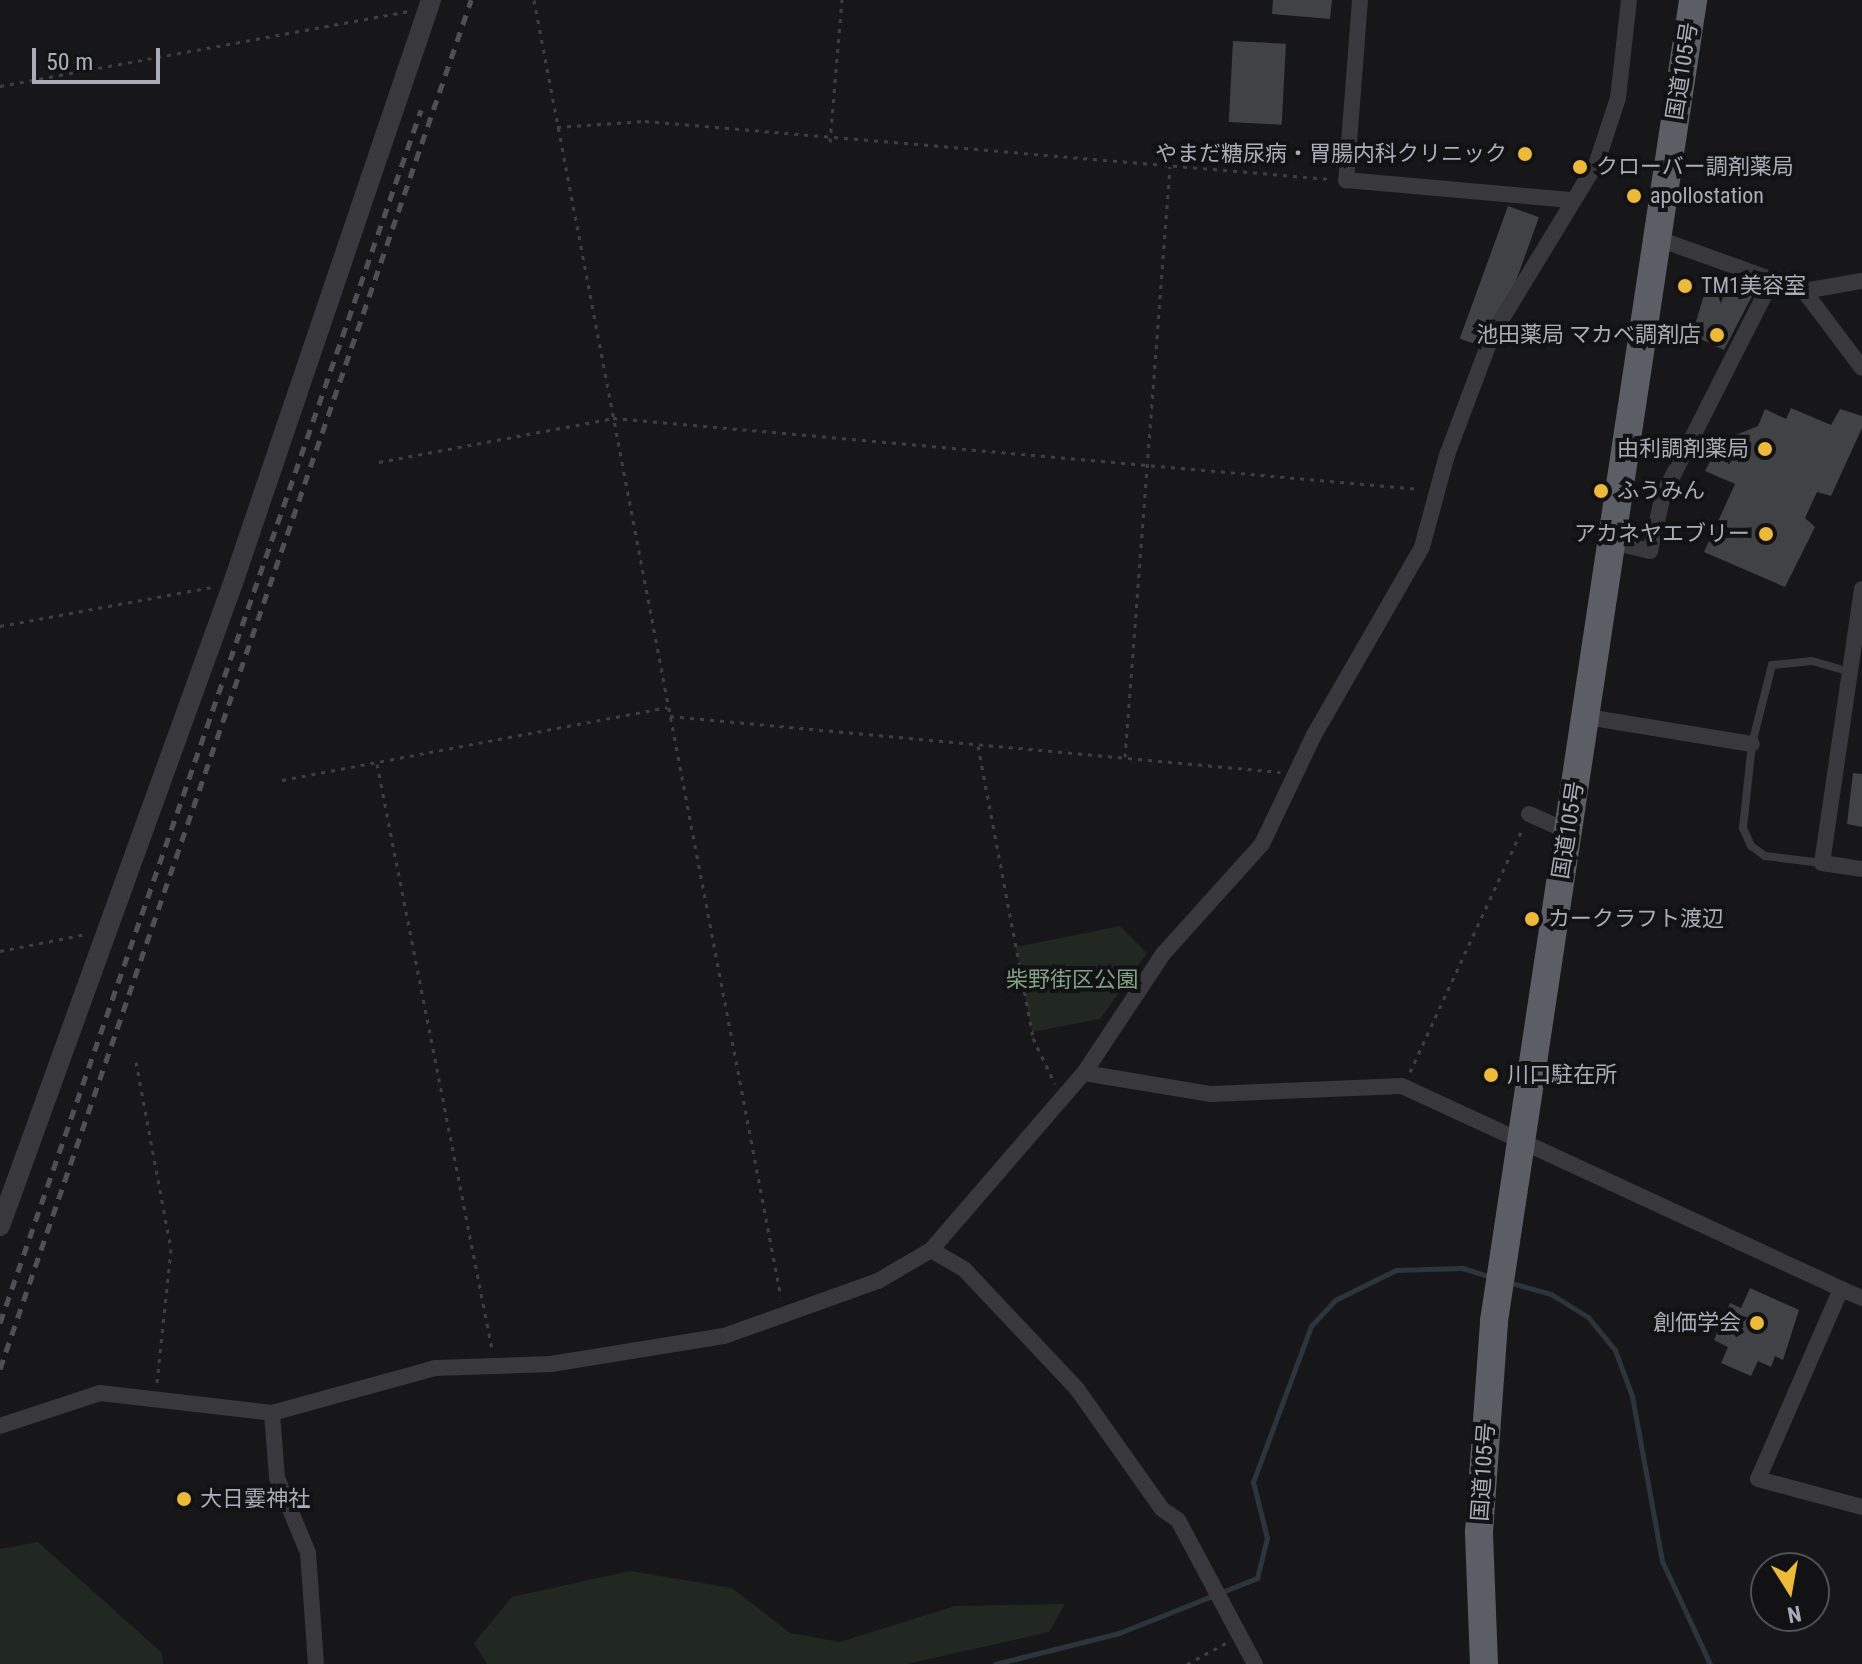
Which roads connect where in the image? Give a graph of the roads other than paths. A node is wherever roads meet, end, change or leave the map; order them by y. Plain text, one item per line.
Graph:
1 (1360, 0) edge
2 (1629, 0) edge
3 (1693, 0) edge
4 (430, 4) edge
5 (1570, 200) junction
6 (1656, 238) junction
7 (1772, 280) junction
8 (1862, 281) edge
9 (1804, 291) junction
10 (1862, 368) edge
11 (1611, 542) junction
12 (1862, 589) edge
13 (1850, 672) junction
14 (1587, 717) junction
15 (1752, 744) junction
16 (1529, 814) road end
17 (1567, 831) junction
18 (1822, 863) junction
19 (1862, 869) edge
20 (1084, 1073) junction
21 (1521, 1142) junction
22 (0, 1226) edge
23 (931, 1250) junction
24 (1841, 1289) junction
25 (1862, 1298) edge
26 (272, 1413) junction
27 (0, 1426) edge
28 (1862, 1507) edge
29 (316, 1664) edge
30 (1255, 1664) edge
31 (1484, 1664) edge

1 - 5 street
2 - 5 street
3 - 6 highway, 国道105号
4 - 22 street
5 - 20 street
6 - 7 street
6 - 11 highway, 国道105号
7 - 9 street
7 - 11 street
8 - 9 street
9 - 10 street
11 - 14 highway, 国道105号
12 - 13 street
13 - 15 lane
13 - 18 street
14 - 15 street
14 - 17 highway, 国道105号
15 - 18 lane
16 - 17 street
17 - 21 highway, 国道105号
18 - 19 street
20 - 21 street
20 - 23 street
21 - 24 street
21 - 31 highway, 国道105号
23 - 26 street
23 - 30 street
24 - 25 street
24 - 28 street
26 - 27 street
26 - 29 street

